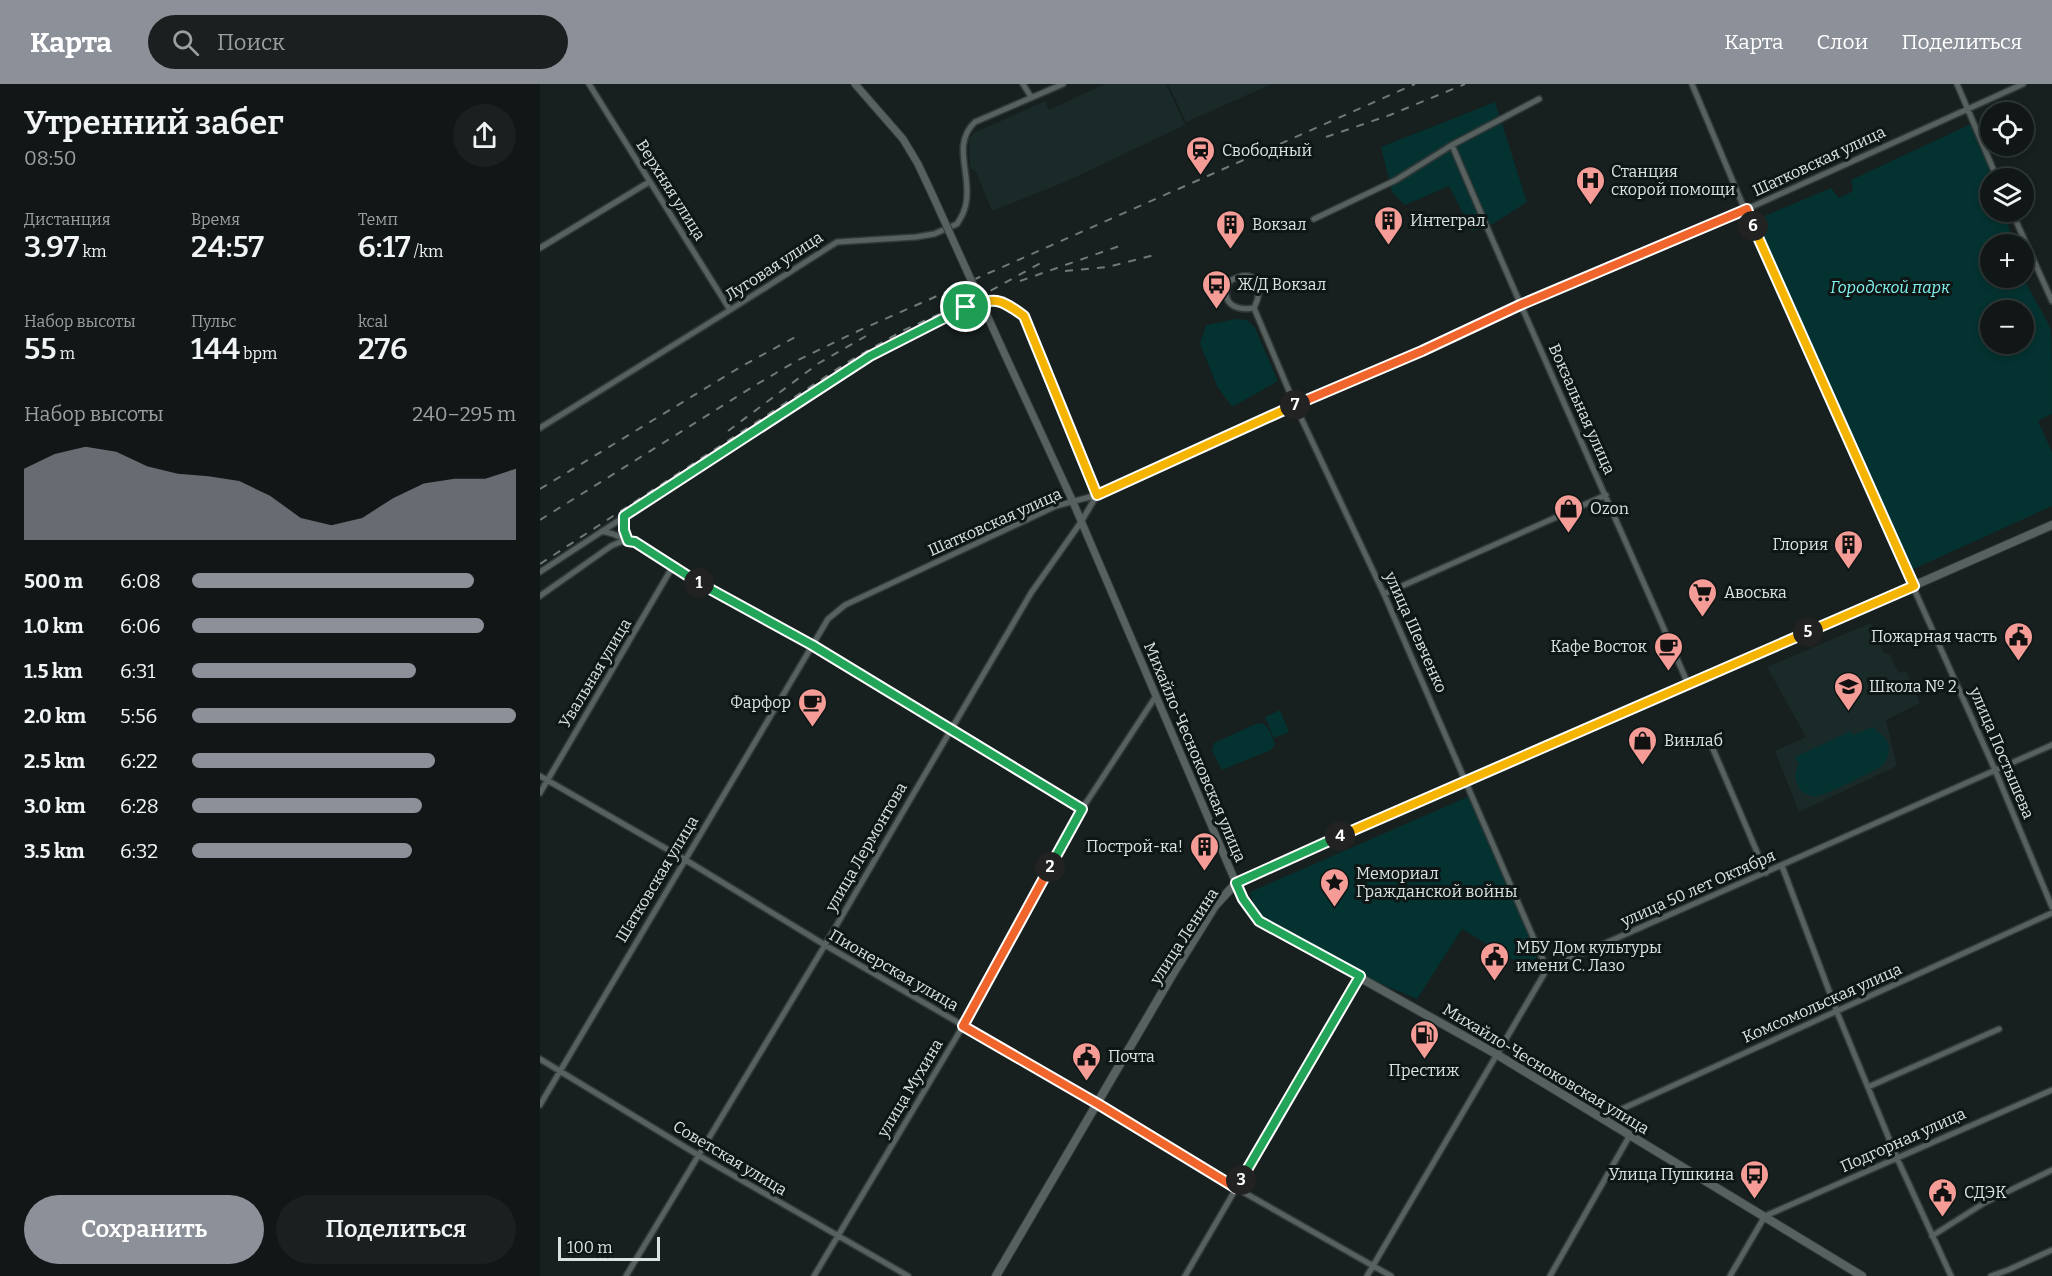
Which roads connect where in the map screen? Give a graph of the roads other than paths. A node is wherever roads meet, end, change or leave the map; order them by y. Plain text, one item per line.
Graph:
1 (589, 84) edge
2 (855, 84) edge
3 (1023, 84) edge
4 (1063, 84) edge
5 (1692, 84) edge
6 (1957, 84) edge
7 (2023, 84) edge
8 (1031, 97) junction
9 (1539, 99) dead end
10 (1966, 109) junction
11 (1452, 145) junction
12 (1993, 168) edge
13 (649, 182) junction
14 (1747, 209) junction
15 (1314, 219) dead end
16 (2017, 222) edge
17 (540, 248) edge
18 (2052, 299) edge
19 (1520, 305) junction
20 (1254, 308) junction
21 (730, 310) junction
22 (1295, 405) junction
23 (540, 428) edge
24 (1097, 495) junction
25 (1606, 495) junction
26 (1073, 502) junction
27 (624, 516) junction
28 (1081, 522) junction
29 (2052, 525) edge
30 (602, 531) junction
31 (628, 541) junction
32 (673, 567) junction
33 (540, 572) edge
34 (1914, 586) junction
35 (1384, 594) junction
36 (540, 596) edge
37 (812, 645) junction
38 (1688, 684) junction
39 (1156, 696) junction
40 (951, 731) junction
41 (2052, 745) edge
42 (1713, 749) dead end
43 (1995, 770) junction
44 (540, 776) edge
45 (547, 781) junction
46 (1466, 781) junction
47 (540, 793) edge
48 (1082, 809) junction
49 (684, 859) junction
50 (1782, 866) junction
51 (1766, 873) junction
52 (1236, 883) junction
53 (2052, 907) edge
54 (2052, 913) edge
55 (825, 945) junction
56 (1547, 969) junction
57 (1360, 976) junction
58 (1837, 1012) junction
59 (963, 1026) junction
60 (1999, 1029) dead end
61 (1496, 1054) junction
62 (540, 1059) edge
63 (560, 1070) junction
64 (1868, 1087) junction
65 (2052, 1090) edge
66 (540, 1104) edge
67 (1098, 1104) junction
68 (1602, 1118) junction
69 (1630, 1135) junction
70 (698, 1155) junction
71 (1897, 1158) junction
72 (2052, 1170) edge
73 (1236, 1188) junction
74 (1765, 1216) junction
75 (838, 1236) junction
76 (1932, 1236) junction
77 (2052, 1250) edge
78 (1373, 1266) junction
79 (626, 1276) edge
80 (814, 1276) edge
81 (908, 1276) edge
82 (996, 1276) edge
83 (1185, 1276) edge
84 (1367, 1276) edge
85 (1390, 1276) edge
86 (1550, 1276) edge
87 (1730, 1276) edge
88 (1863, 1276) edge
89 (1951, 1276) edge
90 (1991, 1276) edge

1 - 13 street, Верхняя улица
2 - 26 street, Михайло-Чесноковская улица, bridge
3 - 8 street
4 - 8 street, Луговая улица
5 - 14 street, улица Постышева
6 - 10 street
7 - 10 street, Шатковская улица
8 - 21 street, Луговая улица
9 - 11 street
10 - 12 street
10 - 14 street, Шатковская улица
11 - 15 street
11 - 19 street, Вокзальная улица
13 - 17 street
13 - 21 street, Верхняя улица
14 - 19 street, Шатковская улица
14 - 34 street, улица Постышева
16 - 18 street
19 - 22 street, Шатковская улица
19 - 25 street, Вокзальная улица
20 - 20 street, улица Шевченко
20 - 22 street, улица Шевченко
21 - 23 street, Луговая улица
22 - 24 street, Шатковская улица
22 - 35 street, улица Шевченко
24 - 26 street, Шатковская улица
24 - 27 street
24 - 28 street, улица Лермонтова
25 - 35 street
25 - 38 street, Вокзальная улица
26 - 28 street, Михайло-Чесноковская улица
26 - 37 street, Шатковская улица
27 - 30 street
27 - 31 street
28 - 39 street, Михайло-Чесноковская улица
28 - 40 street, улица Лермонтова
29 - 34 main road, улица Ленина
30 - 31 street
30 - 33 street
31 - 32 street
31 - 36 street
32 - 37 street
32 - 45 street, Увальная улица
34 - 38 main road, улица Ленина
34 - 43 street, улица Постышева
35 - 46 street, улица Шевченко
37 - 40 street
37 - 49 street, Шатковская улица
38 - 46 main road, улица Ленина
39 - 48 street, улица Мухина
39 - 52 street, Михайло-Чесноковская улица
40 - 48 street
40 - 55 street, улица Лермонтова
41 - 43 street, улица 50 лет Октября
42 - 51 street
43 - 50 street, улица 50 лет Октября
43 - 53 street, улица Постышева
44 - 45 street, Пионерская улица
45 - 47 street, Увальная улица
45 - 49 street, Пионерская улица
46 - 52 main road, улица Ленина
46 - 56 street, улица Шевченко
48 - 59 street, улица Мухина
49 - 55 street, Пионерская улица
49 - 63 street, Шатковская улица
50 - 51 street, улица 50 лет Октября
50 - 58 street
51 - 56 street, улица 50 лет Октября
52 - 57 main road, Михайло-Чесноковская улица
52 - 67 main road, улица Ленина
54 - 58 street, Комсомольская улица
55 - 59 street, Пионерская улица
55 - 70 street, улица Лермонтова
56 - 61 street
57 - 61 main road, Михайло-Чесноковская улица
57 - 73 street
58 - 64 street
58 - 68 street, Комсомольская улица
59 - 67 street, Пионерская улица
59 - 75 street, улица Мухина
60 - 64 street
61 - 68 main road, Михайло-Чесноковская улица
61 - 78 street
62 - 63 street, Советская улица
63 - 66 street, Шатковская улица
63 - 70 street, Советская улица
64 - 71 street
65 - 71 street, Подгорная улица
67 - 73 street, Пионерская улица
67 - 82 main road, улица Ленина
68 - 69 main road, Михайло-Чесноковская улица
69 - 74 main road, Михайло-Чесноковская улица
69 - 86 street
70 - 75 street, Советская улица
70 - 79 street, улица Лермонтова
71 - 74 street, Подгорная улица
71 - 76 street
72 - 76 street
73 - 78 street, Пионерская улица
73 - 83 street
74 - 87 street
74 - 88 main road, Михайло-Чесноковская улица
75 - 80 street, улица Мухина
75 - 81 street, Советская улица
76 - 89 street
77 - 90 street
78 - 84 street
78 - 85 street, Пионерская улица

